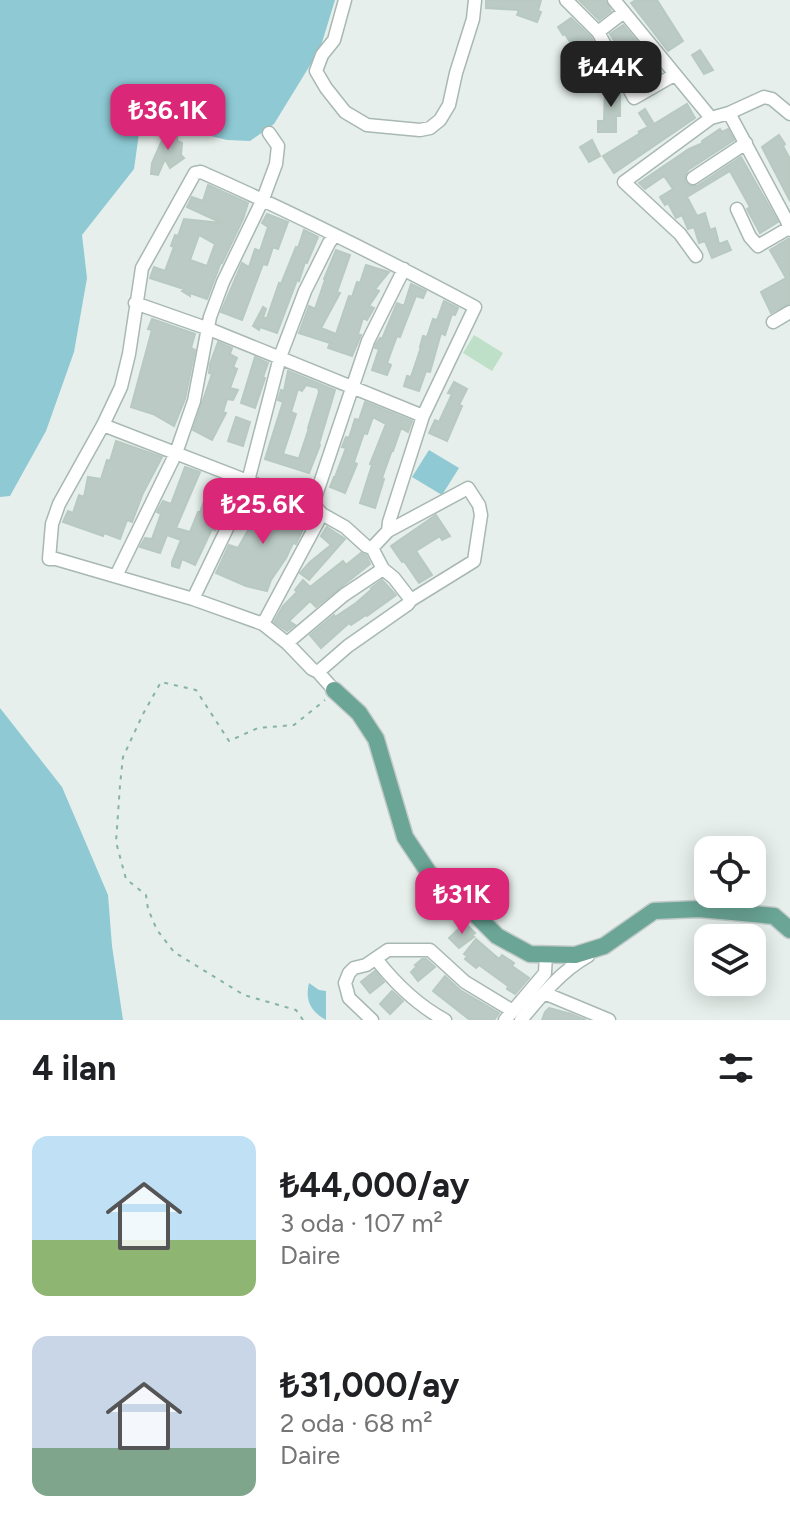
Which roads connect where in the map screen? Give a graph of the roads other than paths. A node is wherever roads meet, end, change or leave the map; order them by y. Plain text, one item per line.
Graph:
1 (345, 0) edge
2 (475, 0) edge
3 (566, 0) edge
4 (614, 0) edge
5 (624, 12) junction
6 (598, 32) junction
7 (674, 75) junction
8 (729, 113) junction
9 (790, 114) edge
10 (711, 118) junction
11 (269, 133) dead end
12 (746, 143) junction
13 (693, 178) dead end
14 (263, 199) junction
15 (737, 209) dead end
16 (789, 229) edge
17 (335, 235) junction
18 (696, 256) dead end
19 (404, 269) junction
20 (135, 303) junction
21 (790, 312) edge
22 (773, 322) dead end
23 (209, 329) junction
24 (280, 357) junction
25 (352, 386) junction
26 (423, 416) junction
27 (103, 425) junction
28 (176, 453) junction
29 (247, 481) junction
30 (317, 509) junction
31 (388, 531) junction
32 (372, 548) junction
33 (383, 569) junction
34 (116, 576) junction
35 (193, 599) junction
36 (411, 600) junction
37 (263, 624) junction
38 (287, 643) junction
39 (318, 672) junction
40 (334, 690) joint
41 (790, 930) edge
42 (604, 946) junction
43 (546, 954) junction
44 (376, 959) junction
45 (544, 993) junction
46 (513, 1017) edge
47 (437, 1018) edge
48 (372, 1020) edge
49 (609, 1020) edge

1 - 2 street
3 - 6 street
4 - 5 street
5 - 6 street
5 - 7 street
6 - 7 street
7 - 10 street
8 - 9 street
8 - 10 street
8 - 12 street
10 - 18 street
11 - 14 street
12 - 13 street
12 - 16 street
14 - 17 street
14 - 20 street
14 - 23 street
15 - 16 street
17 - 19 street
17 - 24 street
19 - 25 street
19 - 26 street
20 - 23 street
20 - 27 street
21 - 22 street
23 - 24 street
23 - 28 street
24 - 25 street
24 - 29 street
25 - 26 street
25 - 30 street
26 - 31 street
27 - 28 street
27 - 34 street
28 - 29 street
28 - 34 street
29 - 30 street
29 - 35 street
30 - 32 street
30 - 37 street
31 - 32 street
31 - 36 street
32 - 33 street
33 - 36 street
33 - 38 street
34 - 35 street
35 - 37 street
36 - 39 street
37 - 38 street
38 - 39 street
39 - 40 street
40 - 43 main road
41 - 42 main road
42 - 43 main road
42 - 45 street
43 - 46 street
44 - 46 street
44 - 47 street
44 - 48 street
45 - 46 street
45 - 49 street

